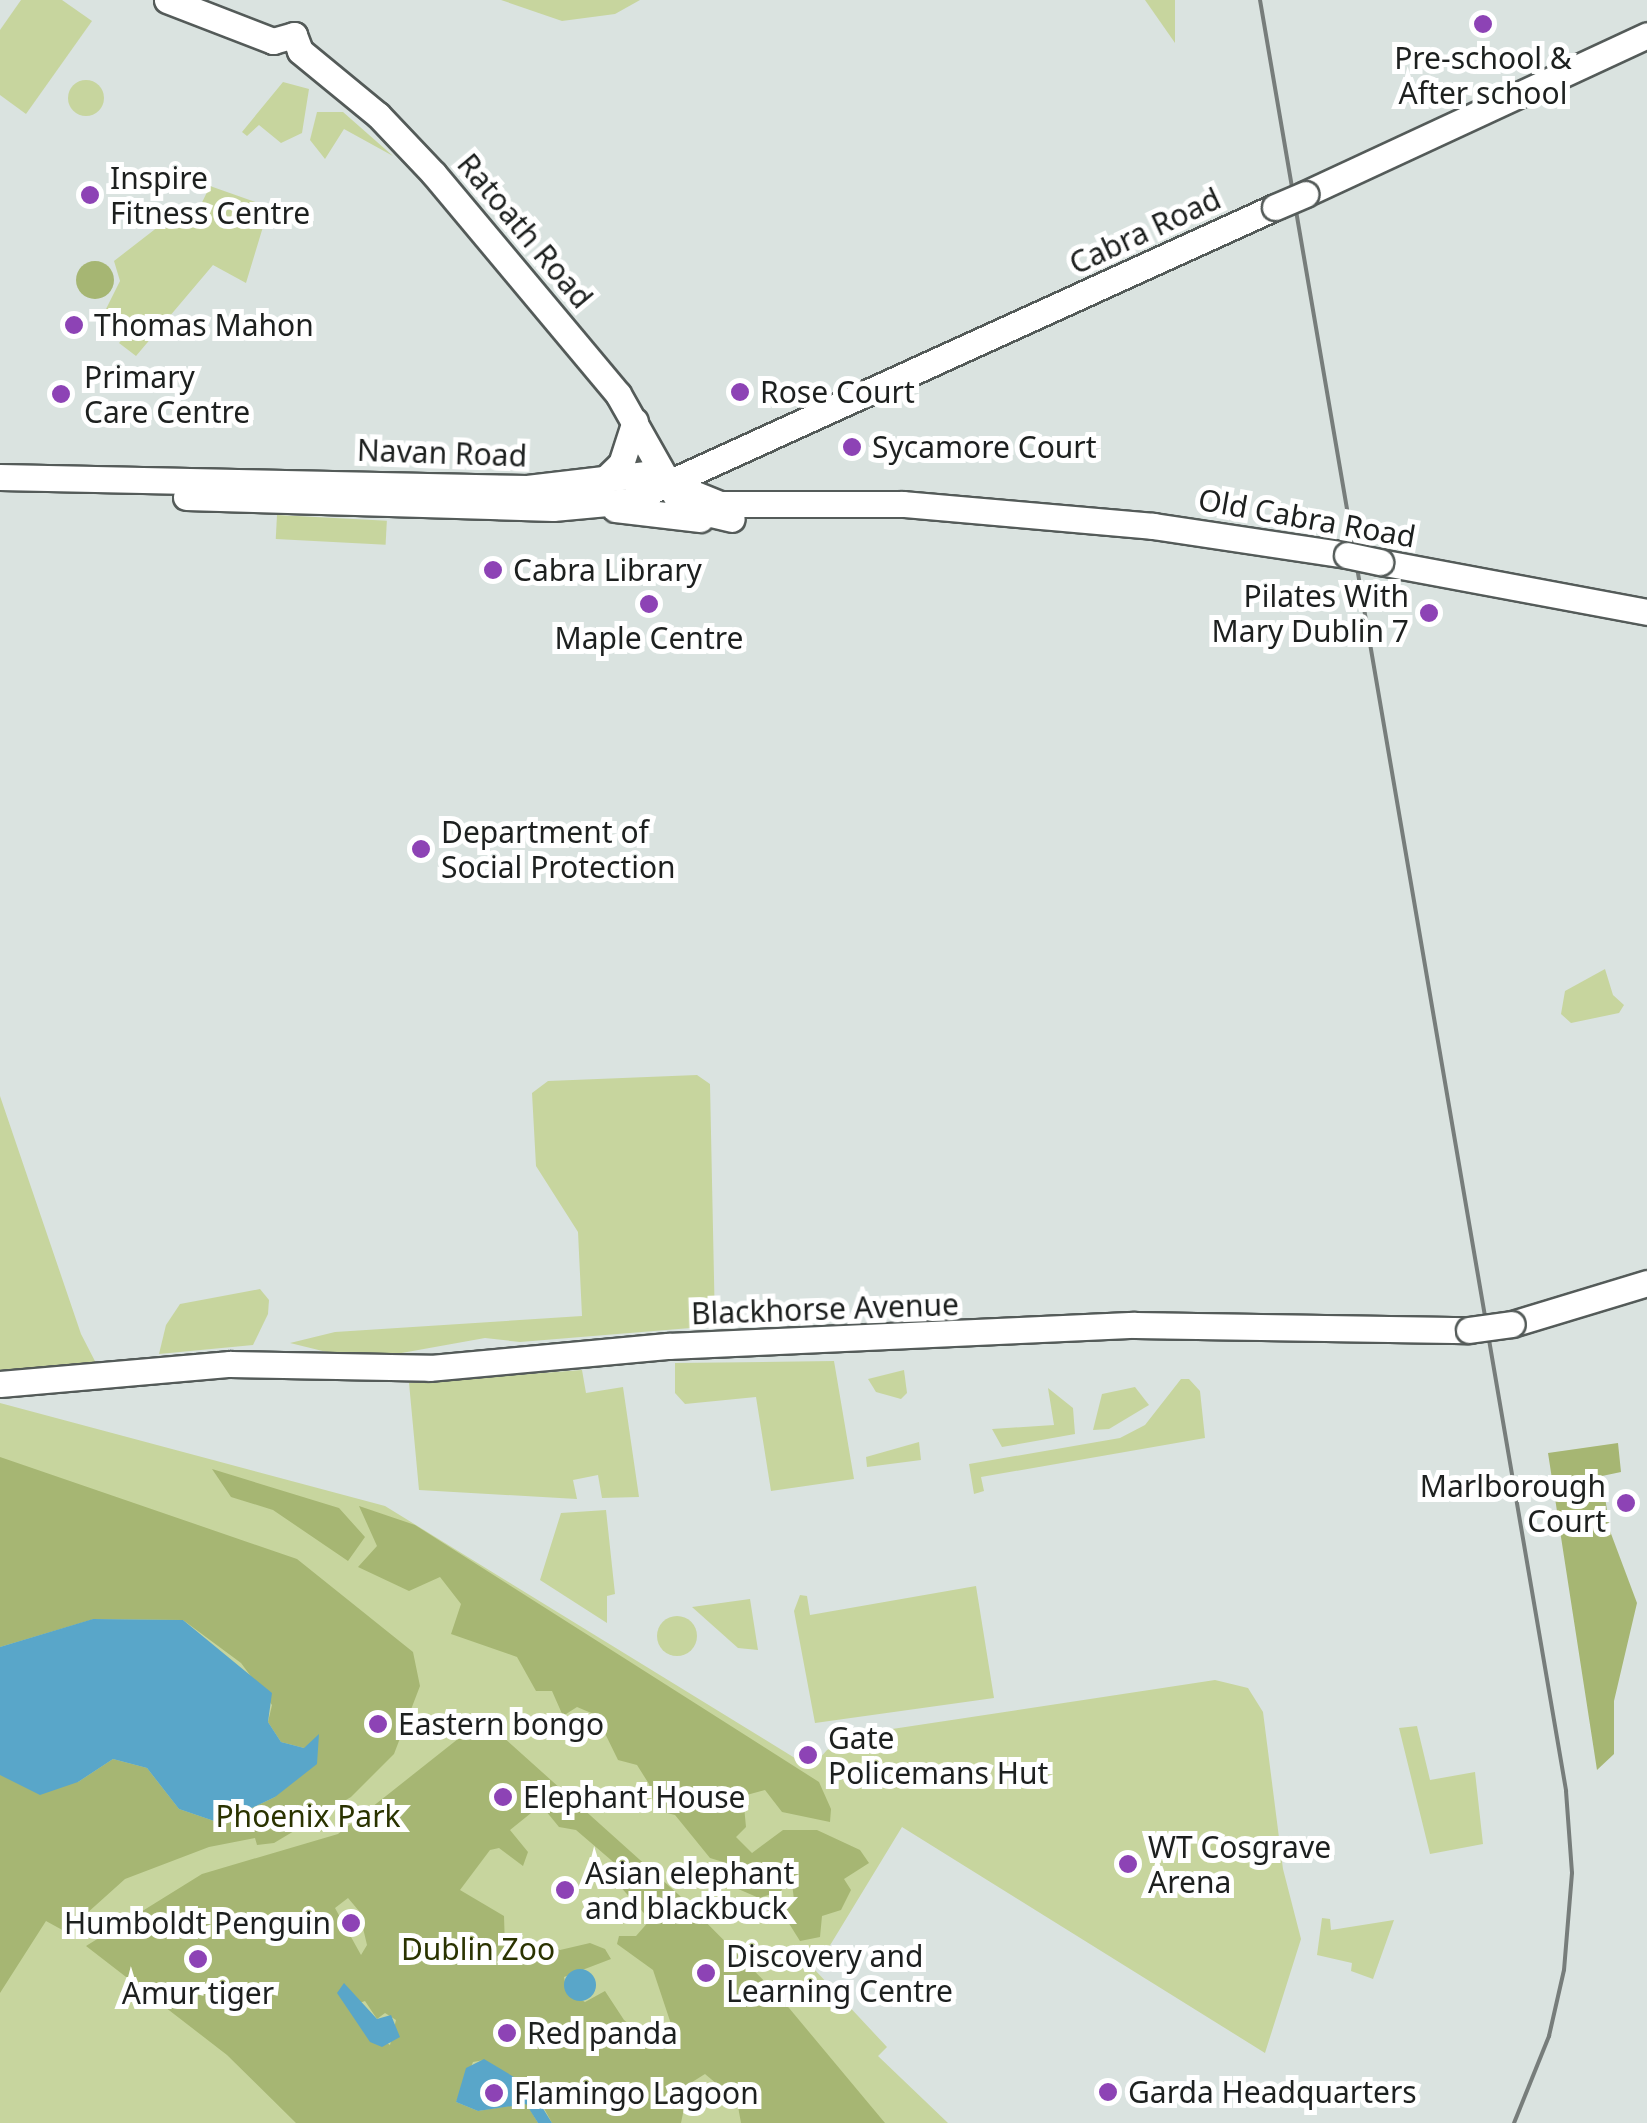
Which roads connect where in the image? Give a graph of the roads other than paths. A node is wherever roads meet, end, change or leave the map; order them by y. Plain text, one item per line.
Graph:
1 (166, 0) edge
2 (1647, 36) edge
3 (635, 421) junction
4 (0, 478) edge
5 (668, 480) junction
6 (598, 495) junction
7 (952, 513) junction
8 (741, 521) junction
9 (1647, 612) edge
10 (1647, 1283) edge
11 (0, 1384) edge

1 - 3 main road, Ratoath Road
2 - 5 main road, Cabra Road, bridge
3 - 5 main road, Ratoath Road
3 - 6 main road
4 - 6 main road, Navan Road
5 - 6 main road, Navan Road
5 - 7 main road, Old Cabra Road
5 - 8 main road, Old Cabra Road
6 - 8 main road, Navan Road
7 - 8 main road, Old Cabra Road
7 - 9 main road, Old Cabra Road, bridge
10 - 11 main road, Blackhorse Avenue, bridge

